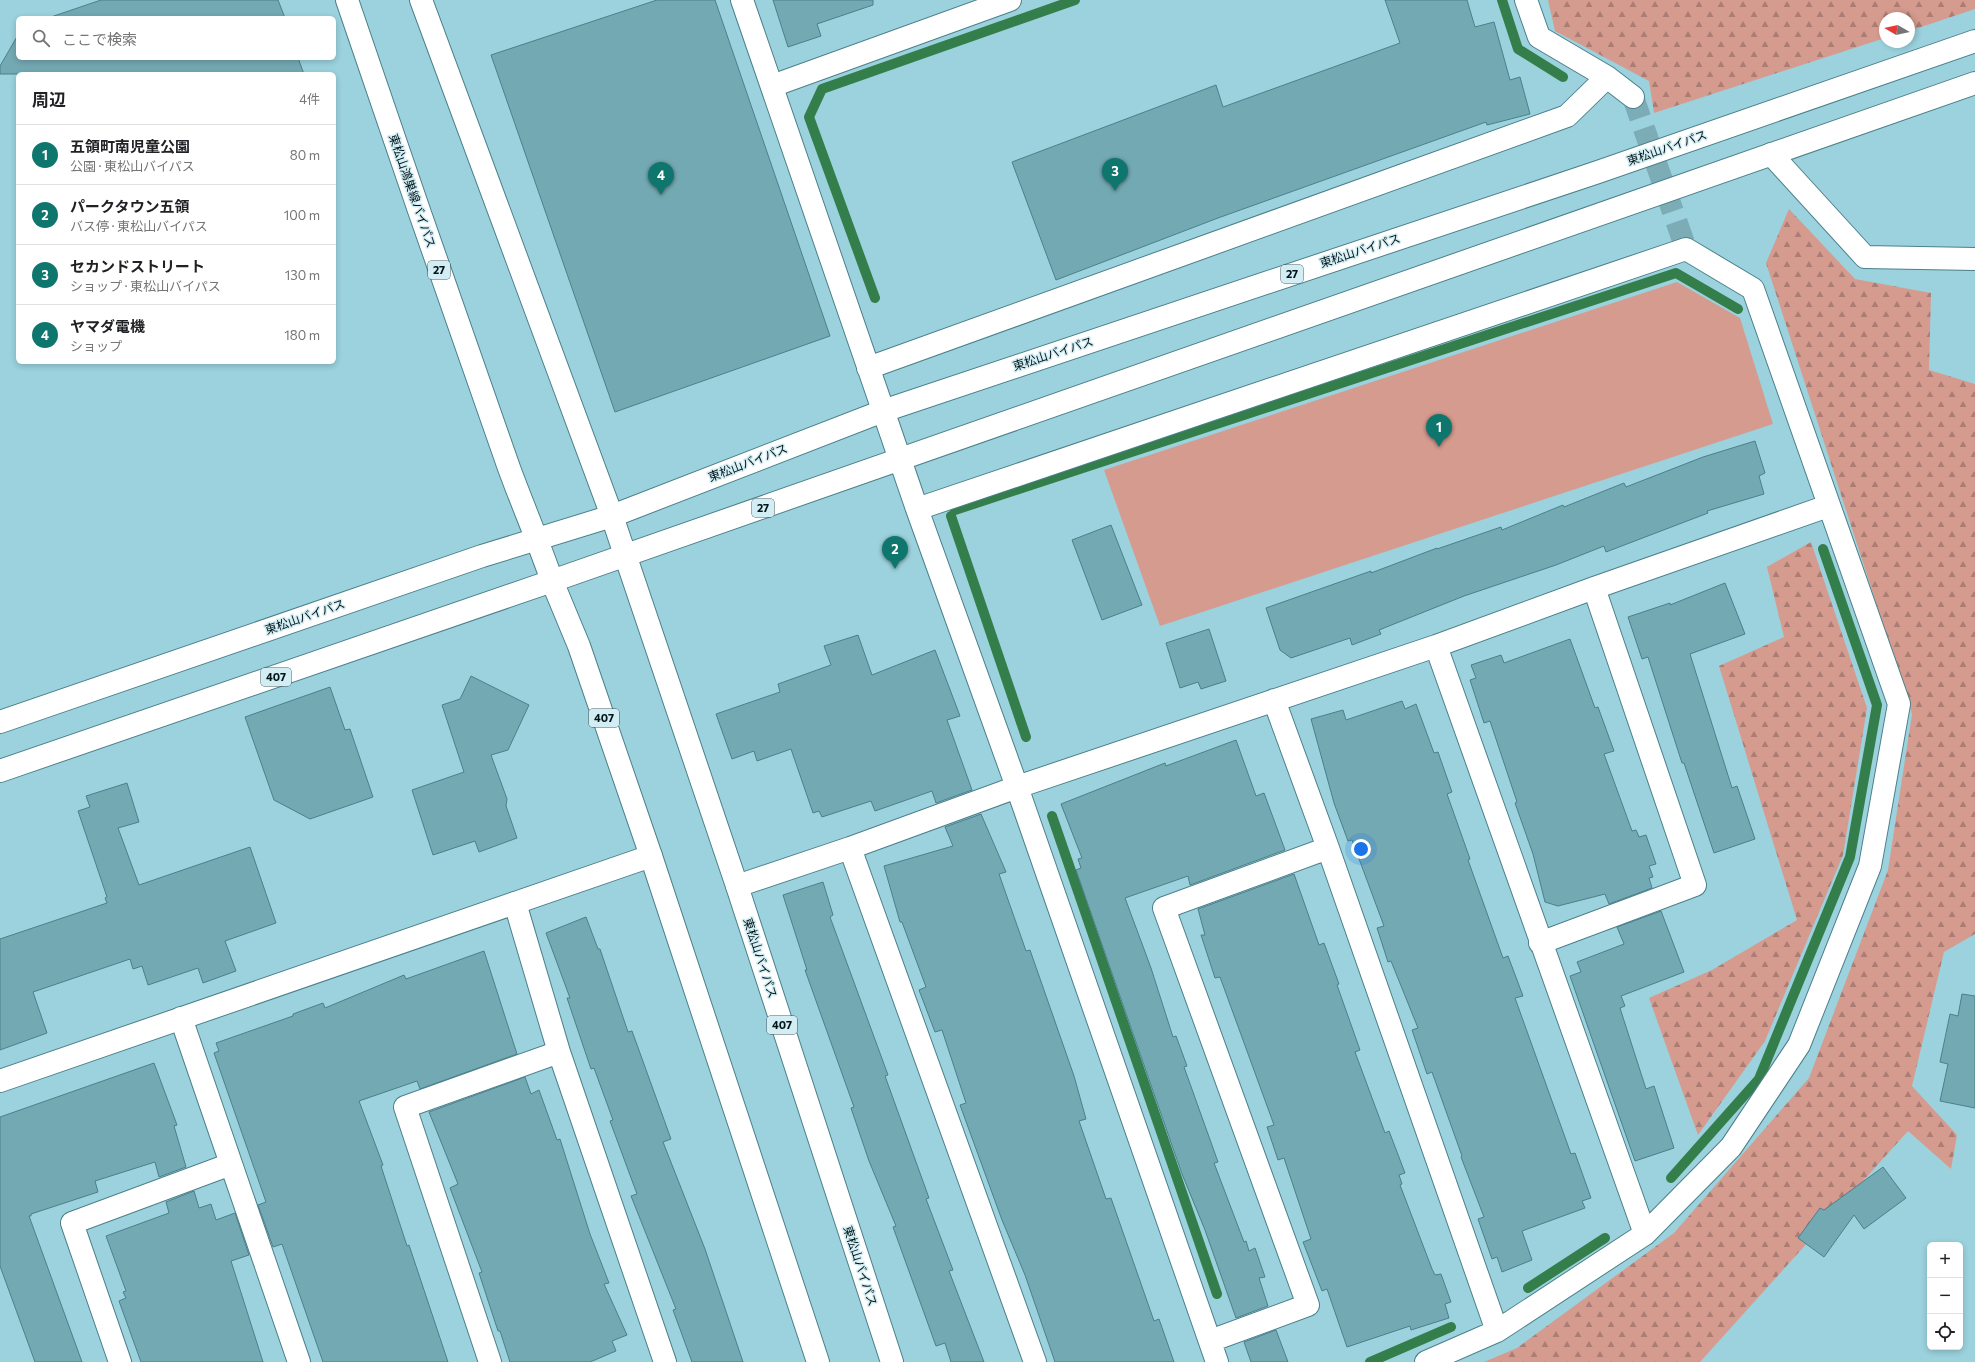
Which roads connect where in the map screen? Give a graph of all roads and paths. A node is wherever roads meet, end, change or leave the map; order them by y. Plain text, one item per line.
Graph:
1 (347, 0) edge
2 (421, 0) edge
3 (742, 0) edge
4 (1010, 0) edge
5 (1526, 0) edge
6 (1975, 41) edge
7 (1607, 77) junction
8 (1975, 83) edge
9 (772, 86) junction
10 (1633, 97) tunnel mouth
11 (1771, 154) junction
12 (1975, 259) edge
13 (868, 368) junction
14 (883, 411) junction
15 (900, 460) junction
16 (1828, 506) junction
17 (916, 509) junction
18 (612, 516) junction
19 (537, 538) junction
20 (626, 556) junction
21 (552, 581) junction
22 (1594, 588) junction
23 (1436, 646) junction
24 (1274, 700) junction
25 (0, 722) edge
26 (0, 771) edge
27 (1017, 787) junction
28 (850, 848) junction
29 (1328, 848) junction
30 (651, 856) junction
31 (737, 886) junction
32 (515, 903) junction
33 (1540, 943) junction
34 (181, 1018) junction
35 (559, 1052) junction
36 (0, 1081) edge
37 (231, 1164) junction
38 (1645, 1234) junction
39 (1497, 1331) junction
40 (1210, 1341) junction
41 (120, 1362) edge
42 (299, 1362) edge
43 (490, 1362) edge
44 (665, 1362) edge
45 (818, 1362) edge
46 (892, 1362) edge
47 (1035, 1362) edge
48 (1217, 1362) edge
49 (1426, 1362) edge

1 - 19 main road, 東松山鴻巣線バイパス / 27
2 - 18 main road
3 - 9 main road
4 - 9 main road
5 - 7 main road
6 - 14 main road, 東松山バイパス / 27
7 - 10 main road
7 - 13 main road
8 - 11 main road, 27
9 - 13 main road
11 - 12 main road
11 - 15 main road, 27
13 - 14 main road
14 - 15 main road
14 - 18 main road, 東松山バイパス / 27
15 - 17 main road
15 - 20 main road, 27
16 - 17 main road
16 - 22 main road
16 - 38 main road
17 - 27 main road
18 - 19 main road, 東松山バイパス
18 - 20 main road, 東松山バイパス / 407
19 - 21 main road, 27
19 - 25 main road, 東松山バイパス
20 - 21 main road, 27
20 - 31 main road, 東松山バイパス / 407
21 - 26 main road, 407
21 - 30 main road, 407
22 - 23 main road
22 - 33 main road
23 - 24 main road
23 - 33 main road
24 - 27 main road
24 - 29 main road
27 - 28 main road
27 - 40 main road
28 - 31 main road
28 - 47 main road
29 - 39 main road
29 - 40 main road
30 - 32 main road
30 - 45 main road, 407
31 - 46 main road, 東松山バイパス / 407
32 - 34 main road
32 - 35 main road
33 - 38 main road
34 - 36 main road
34 - 37 main road
35 - 43 main road
35 - 44 main road
37 - 41 main road
37 - 42 main road
38 - 39 main road
39 - 49 main road
40 - 48 main road

